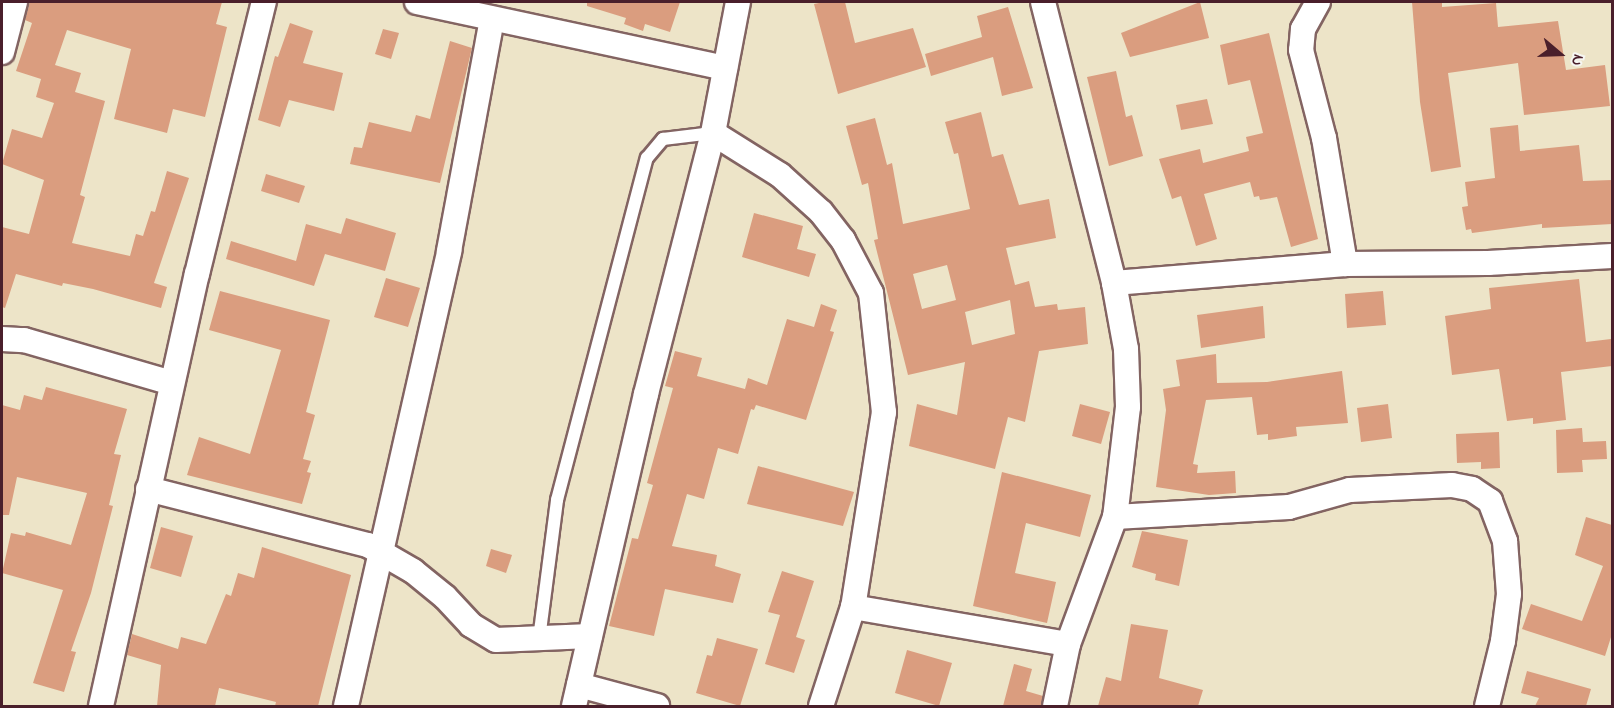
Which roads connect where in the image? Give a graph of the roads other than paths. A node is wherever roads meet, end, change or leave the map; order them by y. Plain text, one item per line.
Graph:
1 (15, 2) edge
2 (264, 2) edge
3 (417, 2) edge
4 (738, 2) edge
5 (1043, 2) edge
6 (1318, 2) edge
7 (492, 20) junction
8 (2, 52) edge
9 (725, 68) junction
10 (713, 134) junction
11 (1612, 256) edge
12 (1345, 264) junction
13 (1114, 283) junction
14 (2, 339) edge
15 (172, 383) junction
16 (148, 489) junction
17 (1115, 517) junction
18 (383, 554) junction
19 (853, 607) junction
20 (590, 636) junction
21 (539, 639) junction
22 (1068, 644) junction
23 (576, 696) edge
24 (101, 706) edge
25 (346, 706) edge
26 (657, 706) edge
27 (821, 706) edge
28 (1055, 706) edge
29 (1487, 706) edge

1 - 8 street
2 - 15 street
3 - 7 street
4 - 9 street
5 - 13 street
6 - 12 street
7 - 9 street
7 - 18 street
9 - 10 street
10 - 19 street
10 - 20 street
10 - 21 lane
11 - 12 street
12 - 13 street
13 - 17 street
14 - 15 street
15 - 16 street
16 - 18 street
16 - 24 street
17 - 22 street
17 - 29 street
18 - 21 street
18 - 25 street
19 - 22 street
19 - 27 street
20 - 21 street
20 - 23 street
22 - 28 street
23 - 26 street

